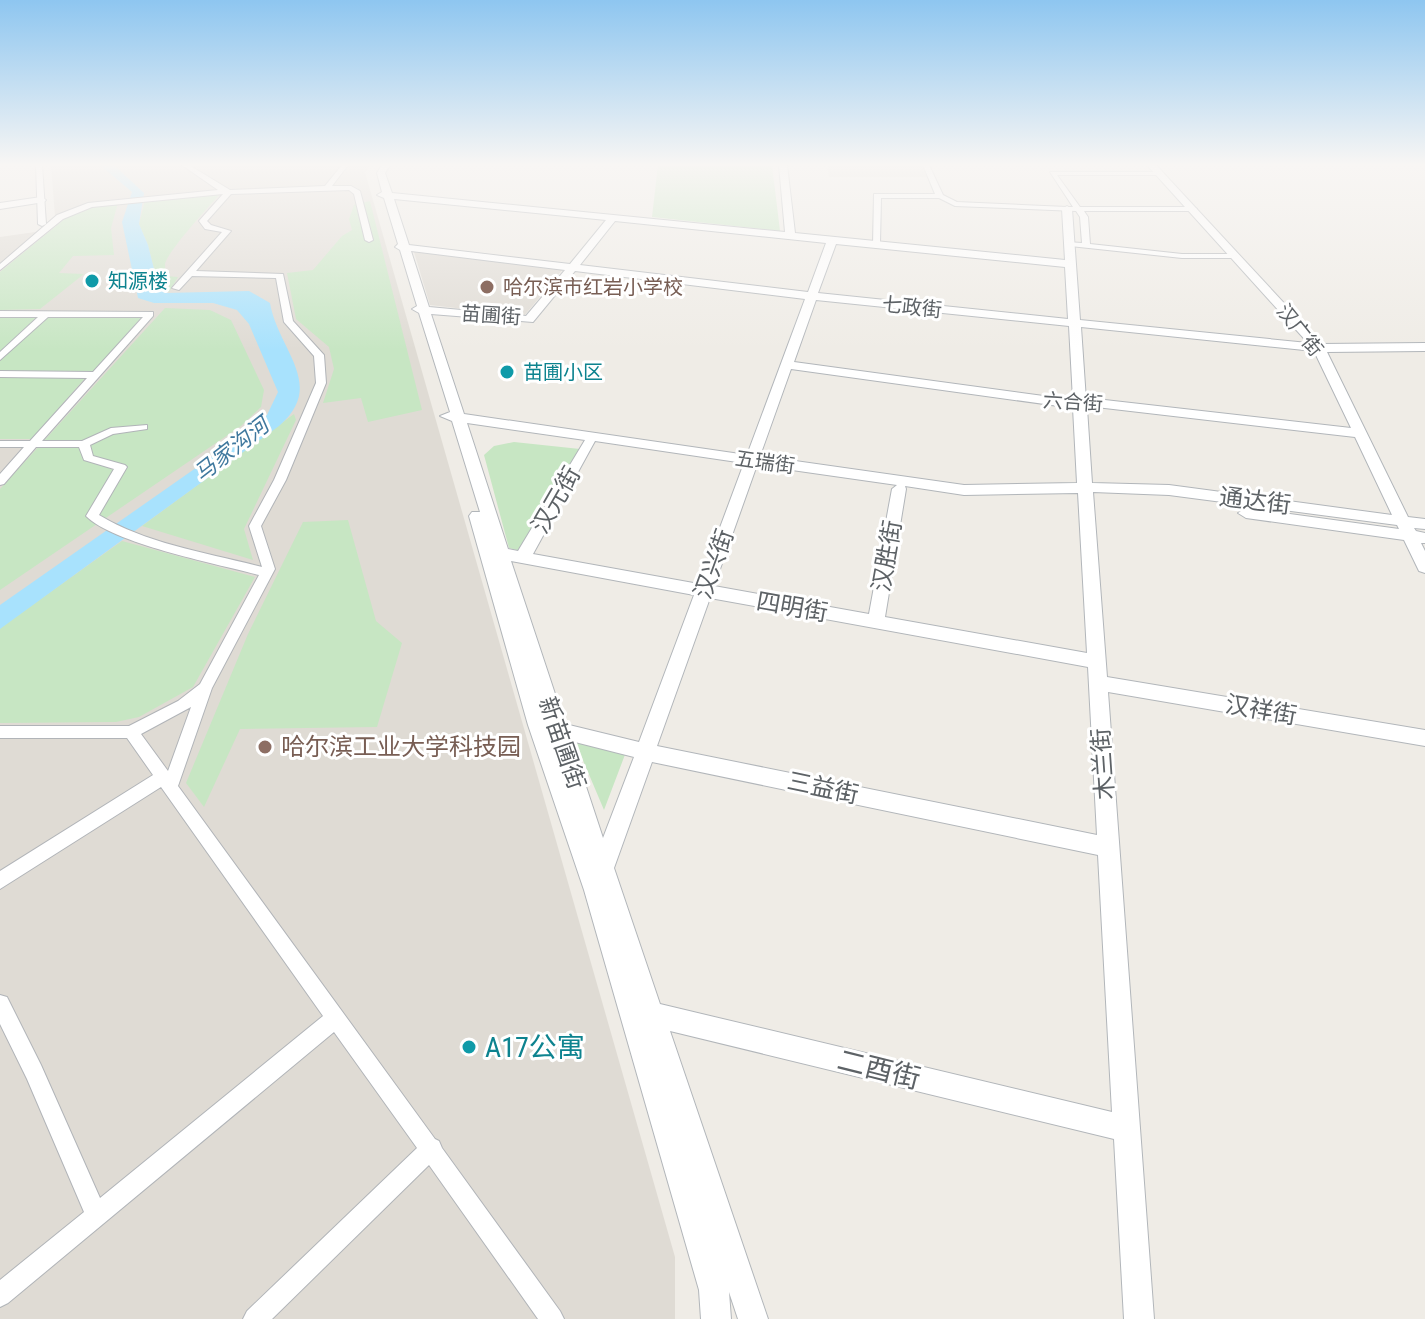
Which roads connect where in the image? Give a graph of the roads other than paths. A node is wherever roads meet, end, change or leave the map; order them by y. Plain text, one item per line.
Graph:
1 (49, 227) edge
2 (208, 227) edge
3 (366, 227) edge
4 (395, 227) edge
5 (606, 227) edge
6 (708, 227) edge
7 (789, 227) edge
8 (876, 227) edge
9 (1074, 227) edge
10 (1209, 227) edge
11 (790, 234) junction
12 (833, 238) junction
13 (369, 240) dead end
14 (876, 243) junction
15 (402, 247) junction
16 (1075, 251) junction
17 (1236, 256) junction
18 (573, 266) junction
19 (0, 268) edge
20 (190, 273) junction
21 (176, 288) dead end
22 (812, 296) junction
23 (421, 310) junction
24 (0, 314) edge
25 (46, 314) junction
26 (1075, 323) junction
27 (1425, 347) edge
28 (1319, 348) junction
29 (0, 357) edge
30 (787, 365) junction
31 (0, 374) edge
32 (96, 375) junction
33 (1080, 405) junction
34 (452, 417) junction
35 (143, 427) dead end
36 (1360, 433) junction
37 (589, 443) junction
38 (0, 444) edge
39 (35, 444) junction
40 (84, 444) junction
41 (467, 447) junction
42 (751, 464) junction
43 (0, 481) edge
44 (899, 489) junction
45 (1086, 495) junction
46 (1425, 524) edge
47 (1412, 531) edge
48 (494, 552) junction
49 (523, 557) junction
50 (1425, 567) edge
51 (267, 573) junction
52 (705, 591) junction
53 (876, 622) junction
54 (1097, 673) junction
55 (205, 688) junction
56 (548, 728) junction
57 (0, 732) edge
58 (131, 732) junction
59 (1425, 738) edge
60 (646, 752) junction
61 (166, 782) junction
62 (1108, 847) junction
63 (604, 866) junction
64 (0, 881) edge
65 (595, 890) junction
66 (0, 1004) edge
67 (641, 1012) junction
68 (337, 1017) junction
69 (1126, 1129) junction
70 (432, 1148) junction
71 (96, 1214) junction
72 (0, 1295) edge
73 (255, 1319) edge
74 (552, 1319) edge
75 (716, 1319) edge
76 (753, 1319) edge
77 (1139, 1319) edge

1 - 19 street
2 - 20 street
3 - 13 street
4 - 15 street, 新苗圃街
5 - 18 street, 苗圃街
6 - 11 street
7 - 11 street
8 - 14 street
9 - 16 street, 木兰街
10 - 17 street, 汉广街
11 - 12 street
12 - 14 street
12 - 22 street, 汉兴街
14 - 16 street
15 - 18 street, 七政街
15 - 23 street, 新苗圃街
16 - 17 street
16 - 26 street, 木兰街
17 - 28 street, 汉广街
18 - 22 street, 七政街
18 - 23 street, 苗圃街
20 - 21 street
20 - 51 street
22 - 26 street, 七政街
22 - 30 street, 汉兴街
23 - 34 street, 新苗圃街
24 - 25 street
25 - 29 street
25 - 32 street
26 - 28 street, 七政街
26 - 33 street, 木兰街
27 - 28 street, 七政街
28 - 36 street, 汉广街
30 - 33 street, 六合街
30 - 42 street, 汉兴街
31 - 32 street
32 - 39 street
33 - 36 street, 六合街
33 - 45 street, 木兰街
34 - 41 street, 新苗圃街
34 - 42 street, 五瑞街
34 - 48 street, 新苗圃街
35 - 40 street
36 - 47 street, 汉广街
37 - 41 street, 五瑞街
37 - 42 street, 五瑞街
37 - 49 street, 汉元街
38 - 39 street
39 - 40 street
39 - 43 street
40 - 51 street
41 - 48 street, 新苗圃街
42 - 44 street, 五瑞街
42 - 45 street, 五瑞街
42 - 52 street, 汉兴街
44 - 45 street, 五瑞街
44 - 53 street, 汉胜街
45 - 47 street, 通达街
45 - 54 street, 木兰街
46 - 47 street, 通达街
47 - 50 street, 汉广街
48 - 49 street, 四明街
48 - 56 street, 新苗圃街
49 - 52 street, 四明街
51 - 55 street
52 - 53 street, 四明街
52 - 60 street, 汉兴街
53 - 54 street, 四明街
54 - 59 street, 汉祥街
54 - 62 street, 木兰街
55 - 58 street
55 - 61 street
56 - 60 street, 三益街
56 - 63 street, 新苗圃街
56 - 65 street, 新苗圃街
57 - 58 street
58 - 61 street
60 - 62 street, 三益街
60 - 63 street, 汉兴街
61 - 64 street
61 - 68 street
62 - 69 street, 木兰街
63 - 65 street, 汉兴街
63 - 67 street, 新苗圃街
65 - 67 street, 新苗圃街
66 - 71 street
67 - 69 street, 二酉街
67 - 75 street, 新苗圃街
67 - 76 street, 新苗圃街
68 - 70 street
68 - 71 street
69 - 77 street, 木兰街
70 - 73 street
70 - 74 street
71 - 72 street

